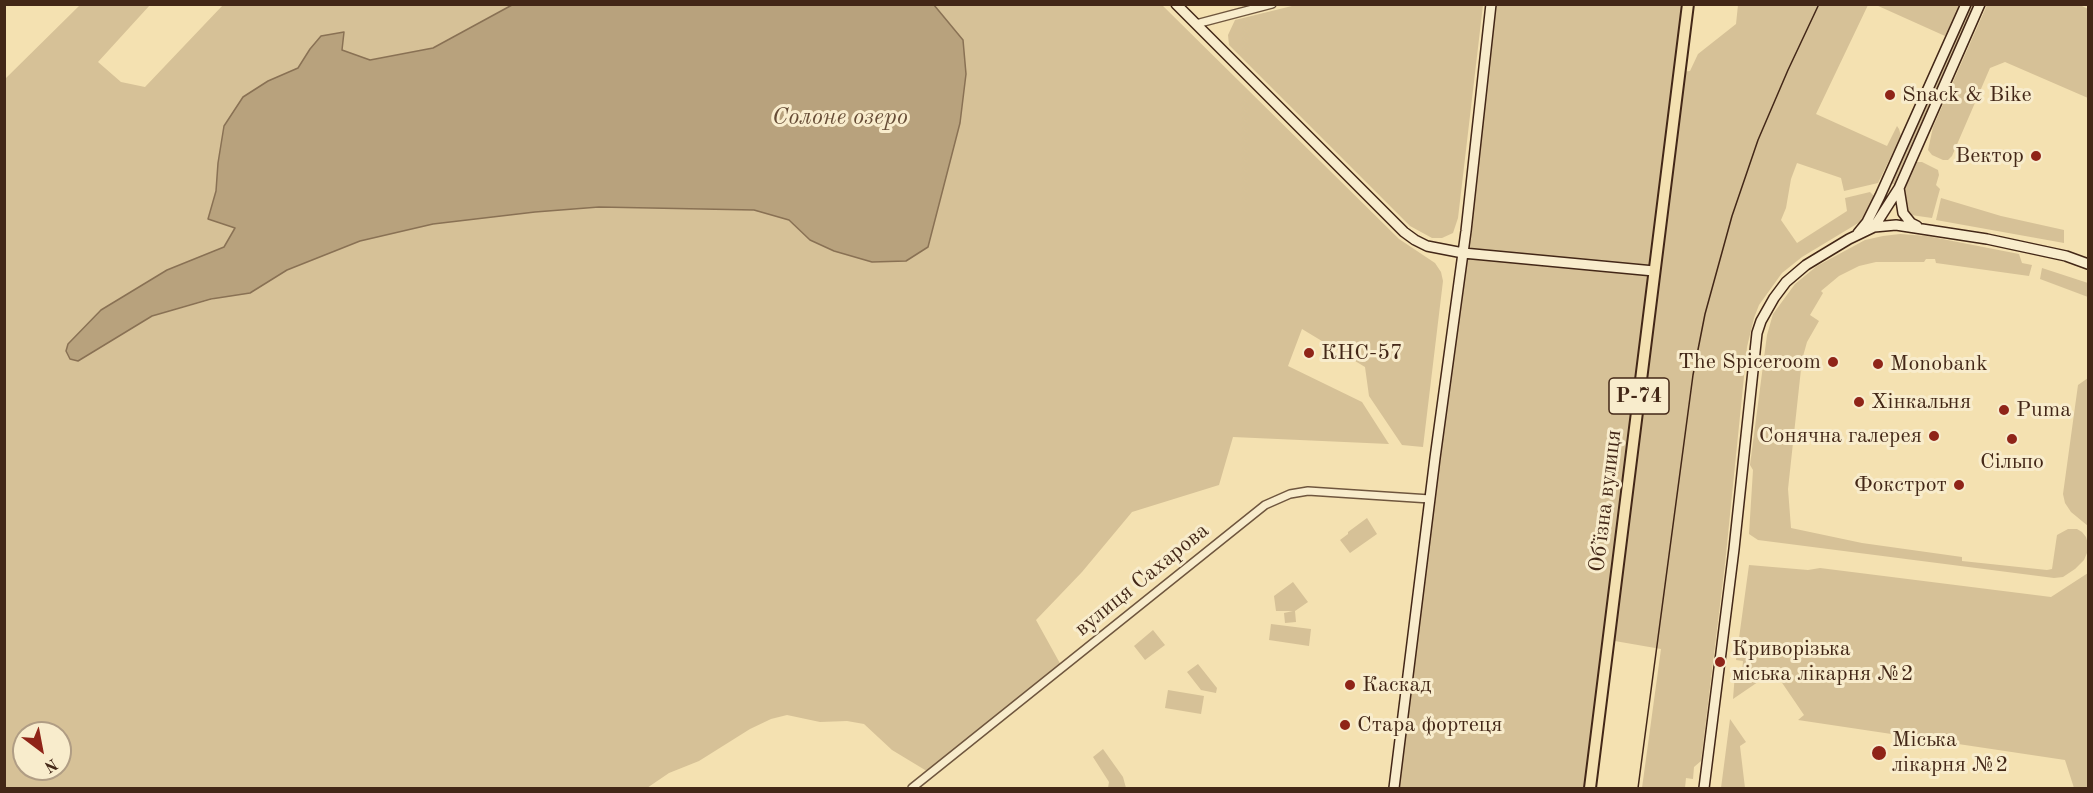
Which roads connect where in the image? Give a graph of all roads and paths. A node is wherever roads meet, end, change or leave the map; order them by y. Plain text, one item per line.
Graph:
1 (1176, 4) edge
2 (1272, 4) edge
3 (1491, 4) edge
4 (1688, 4) edge
5 (1966, 4) edge
6 (1980, 4) edge
7 (1196, 24) junction
8 (1899, 188) junction
9 (1874, 227) junction
10 (1920, 228) junction
11 (1856, 235) junction
12 (1463, 253) junction
13 (2088, 264) edge
14 (1654, 271) junction
15 (1430, 499) junction
16 (912, 789) edge
17 (1394, 789) edge
18 (1590, 789) edge
19 (1704, 789) edge

1 - 7 street
2 - 7 street
3 - 12 street
4 - 14 main road, Обʼїзна вулиця / Р-74
5 - 11 street
6 - 8 street
7 - 12 street
8 - 9 street
8 - 10 street
9 - 10 street
9 - 11 street
10 - 13 street
11 - 19 street
12 - 14 street
12 - 15 street
14 - 18 main road, Обʼїзна вулиця / Р-74
15 - 16 street, вулиця Сахарова
15 - 17 street

